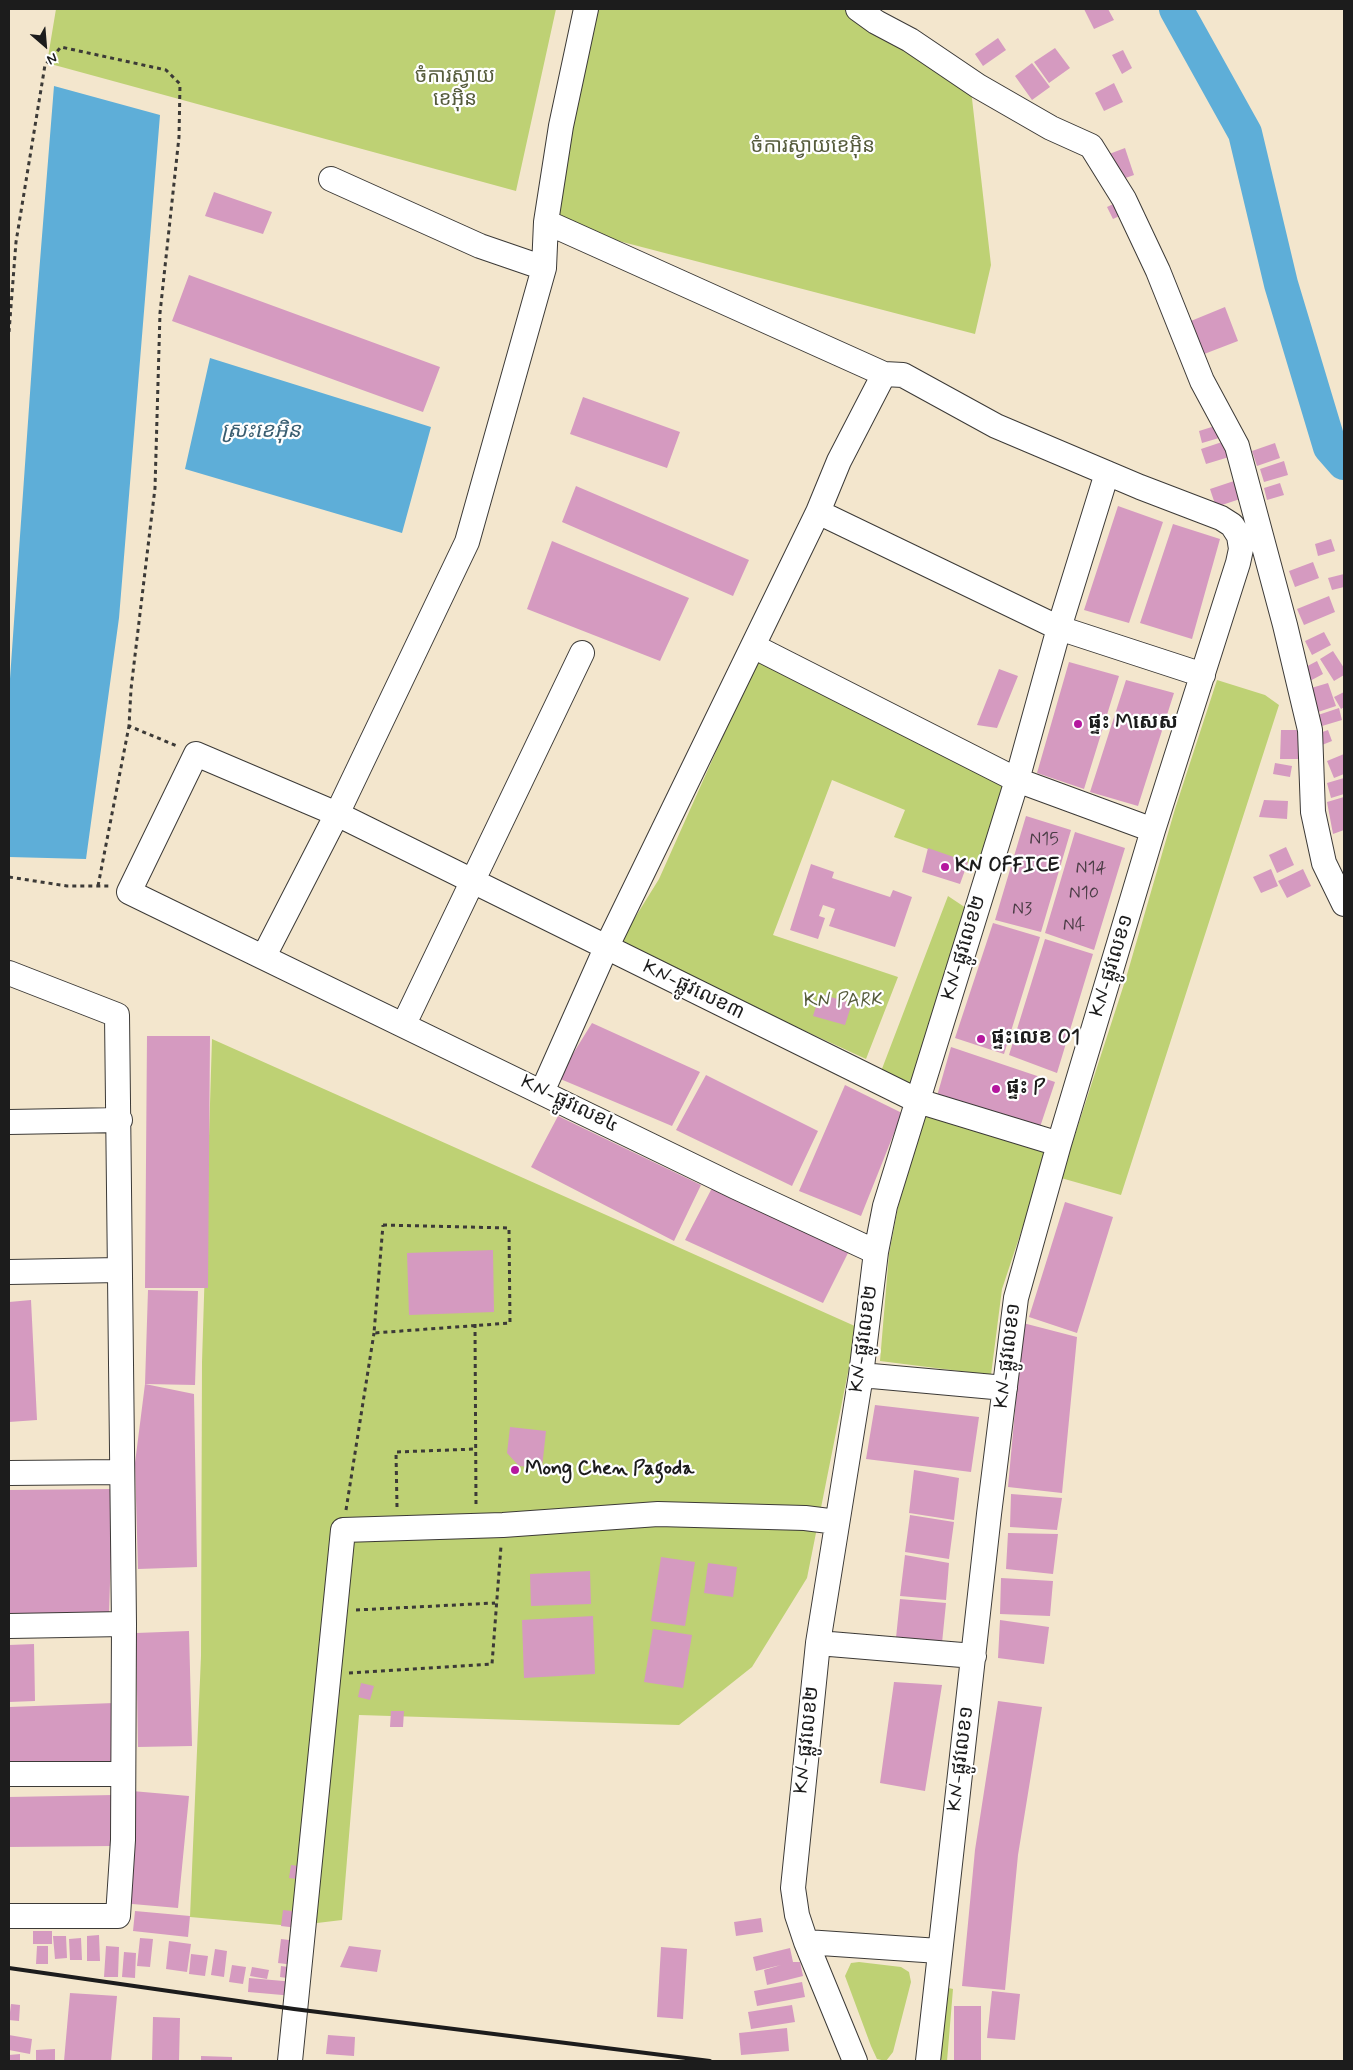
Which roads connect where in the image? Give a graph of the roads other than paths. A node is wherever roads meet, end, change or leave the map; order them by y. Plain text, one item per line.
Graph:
1 (586, 9) edge
2 (858, 9) edge
3 (331, 179) dead end
4 (546, 222) junction
5 (544, 268) junction
6 (884, 374) junction
7 (1107, 473) junction
8 (818, 512) junction
9 (1059, 628) junction
10 (753, 646) junction
11 (582, 653) dead end
12 (1203, 675) junction
13 (1017, 780) junction
14 (337, 814) junction
15 (1153, 830) junction
16 (472, 881) junction
17 (128, 892) joint
18 (1344, 904) edge
19 (606, 948) junction
20 (264, 956) junction
21 (9, 973) edge
22 (404, 1024) junction
23 (542, 1092) junction
24 (918, 1102) junction
25 (120, 1120) junction
26 (9, 1122) edge
27 (1059, 1144) junction
28 (876, 1252) junction
29 (119, 1270) junction
30 (9, 1272) edge
31 (861, 1375) junction
32 (1005, 1388) junction
33 (121, 1472) junction
34 (9, 1473) edge
35 (837, 1522) junction
36 (124, 1624) junction
37 (9, 1626) edge
38 (818, 1643) junction
39 (974, 1656) junction
40 (9, 1774) edge
41 (123, 1774) junction
42 (9, 1916) edge
43 (806, 1942) junction
44 (939, 1951) junction
45 (290, 2061) edge
46 (855, 2061) edge
47 (928, 2061) edge

1 - 4 street
2 - 18 street
3 - 5 street
4 - 5 street
4 - 6 street, KN-ផ្លូវលេខ១
5 - 14 street
6 - 7 street, KN-ផ្លូវលេខ១
6 - 8 street
7 - 9 street, KN-ផ្លូវលេខ២
7 - 12 street, KN-ផ្លូវលេខ១
8 - 9 street
8 - 10 street
9 - 12 street
9 - 13 street, KN-ផ្លូវលេខ២
10 - 13 street
10 - 19 street
11 - 16 street
12 - 15 street, KN-ផ្លូវលេខ១
13 - 15 street
13 - 24 street, KN-ផ្លូវលេខ២
14 - 16 street, KN-ផ្លូវលេខ៣
14 - 17 street, KN-ផ្លូវលេខ៣
14 - 20 street
15 - 27 street, KN-ផ្លូវលេខ១
16 - 19 street, KN-ផ្លូវលេខ៣
16 - 22 street
17 - 20 street, KN-ផ្លូវលេខ៤
19 - 23 street
19 - 24 street, KN-ផ្លូវលេខ៣
20 - 22 street, KN-ផ្លូវលេខ៤
21 - 25 street
22 - 23 street, KN-ផ្លូវលេខ៤
23 - 28 street, KN-ផ្លូវលេខ៤
24 - 27 street, KN-ផ្លូវលេខ៣
24 - 28 street, KN-ផ្លូវលេខ២
25 - 26 street
25 - 29 street
27 - 32 street, KN-ផ្លូវលេខ១
28 - 31 street, KN-ផ្លូវលេខ២
29 - 30 street
29 - 33 street
31 - 32 street
31 - 35 street, KN-ផ្លូវលេខ២
32 - 39 street, KN-ផ្លូវលេខ១
33 - 34 street
33 - 36 street
35 - 38 street, KN-ផ្លូវលេខ២
35 - 45 street
36 - 37 street
36 - 41 street
38 - 39 street
38 - 43 street, KN-ផ្លូវលេខ២
39 - 44 street, KN-ផ្លូវលេខ១
40 - 41 street
41 - 42 street
43 - 44 street
43 - 46 street, KN-ផ្លូវលេខ២
44 - 47 street, KN-ផ្លូវលេខ១

